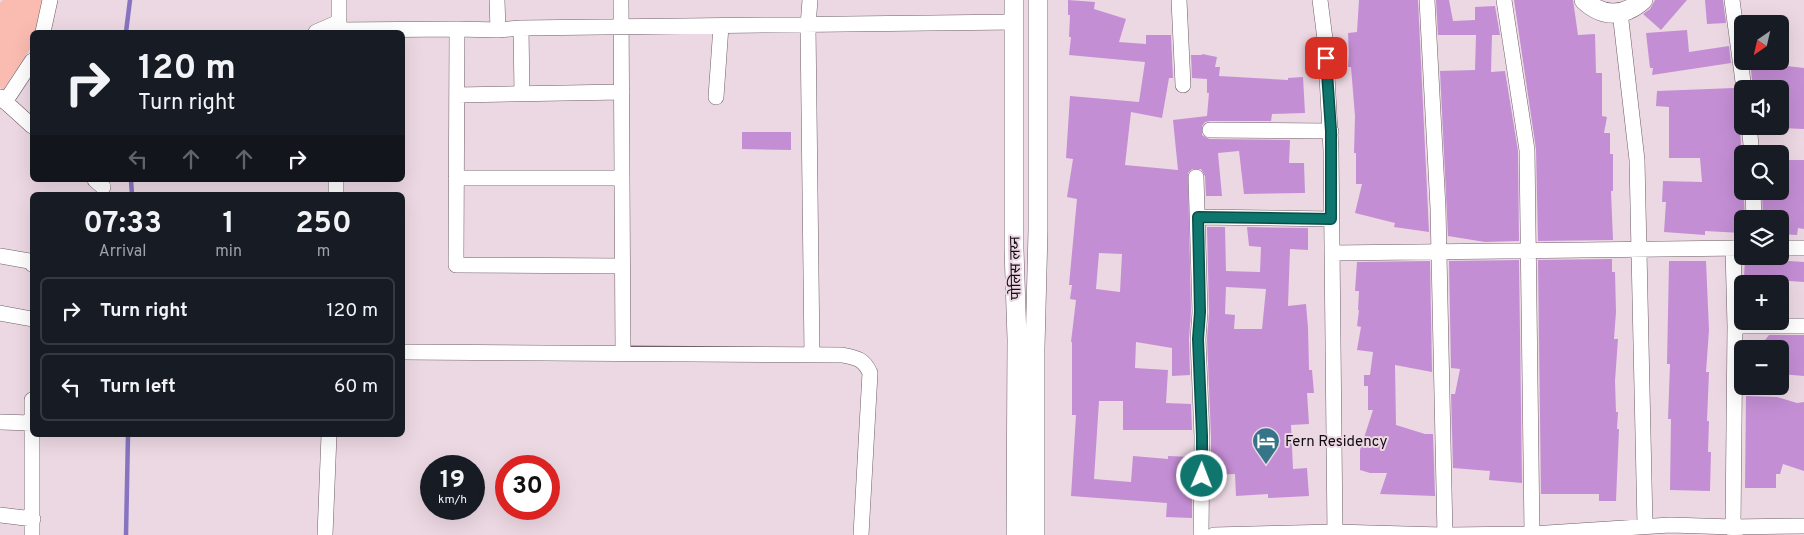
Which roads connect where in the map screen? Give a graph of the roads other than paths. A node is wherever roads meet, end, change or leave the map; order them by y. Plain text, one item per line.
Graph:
1 (50, 0) edge
2 (339, 0) edge
3 (497, 0) edge
4 (621, 0) edge
5 (810, 0) edge
6 (1014, 0) edge
7 (1038, 0) edge
8 (1179, 0) edge
9 (1320, 0) edge
10 (1427, 0) edge
11 (1504, 0) edge
12 (1584, 0) edge
13 (1643, 0) edge
14 (1732, 0) edge
15 (1620, 12) junction
16 (1015, 22) junction
17 (721, 26) junction
18 (808, 26) junction
19 (621, 27) junction
20 (339, 28) edge
21 (521, 28) junction
22 (456, 29) junction
23 (43, 30) edge
24 (498, 30) junction
25 (30, 64) edge
26 (1743, 80) edge
27 (1183, 85) dead end
28 (622, 92) junction
29 (522, 94) junction
30 (456, 95) junction
31 (716, 96) dead end
32 (2, 100) edge
33 (30, 124) edge
34 (1210, 130) dead end
35 (1331, 131) junction
36 (1196, 177) dead end
37 (456, 178) junction
38 (622, 178) junction
39 (1198, 217) junction
40 (1331, 219) junction
41 (1734, 248) edge
42 (1789, 248) edge
43 (1804, 248) edge
44 (1529, 250) junction
45 (1639, 250) junction
46 (1439, 252) junction
47 (1332, 253) junction
48 (0, 256) edge
49 (30, 262) edge
50 (622, 266) junction
51 (0, 313) edge
52 (30, 319) edge
53 (1789, 326) edge
54 (1804, 326) edge
55 (1735, 330) edge
56 (405, 352) edge
57 (623, 354) junction
58 (812, 355) junction
59 (0, 422) edge
60 (30, 423) edge
61 (32, 437) edge
62 (329, 437) edge
63 (0, 515) edge
64 (32, 519) junction
65 (1645, 526) junction
66 (1804, 526) edge
67 (1671, 530) edge
68 (1626, 531) edge
69 (1734, 531) edge
70 (1336, 534) edge
71 (1532, 534) junction
72 (32, 535) edge
73 (325, 535) edge
74 (861, 535) edge
75 (1016, 535) edge
76 (1035, 535) edge
77 (1201, 535) edge
78 (1214, 535) edge
79 (1444, 535) edge
80 (1450, 535) edge

1 - 23 street
2 - 20 street
3 - 24 street
4 - 19 street
5 - 18 street
6 - 16 street, पोलिस लय्न
7 - 76 street
8 - 27 street
9 - 35 street
10 - 46 street
11 - 44 street
12 - 15 street
13 - 15 street
14 - 26 street
15 - 45 street
16 - 18 street
16 - 75 street, पोलिस लय्न
17 - 18 street
17 - 19 street
17 - 31 street
18 - 58 street
19 - 21 street
19 - 28 street
20 - 22 street
21 - 24 street
21 - 29 street
22 - 24 street
22 - 30 street
25 - 32 street
28 - 29 street
28 - 38 street
29 - 30 street
30 - 37 street
32 - 33 street
34 - 35 street
35 - 40 street
36 - 39 street
37 - 38 street
37 - 50 street
38 - 50 street
39 - 40 street
39 - 77 street
40 - 47 street
41 - 45 street
42 - 43 street
44 - 45 street
44 - 46 street
44 - 71 street
45 - 65 street
46 - 47 street
46 - 79 street
47 - 70 street
48 - 49 street
50 - 57 street
51 - 52 street
53 - 54 street
55 - 69 street
56 - 57 street
57 - 58 street
58 - 74 street
59 - 60 street
61 - 64 street
62 - 73 street
63 - 64 street
64 - 72 street
65 - 67 street
65 - 68 street
66 - 69 street
67 - 69 street
68 - 71 street
70 - 78 street
70 - 79 street
71 - 80 street

